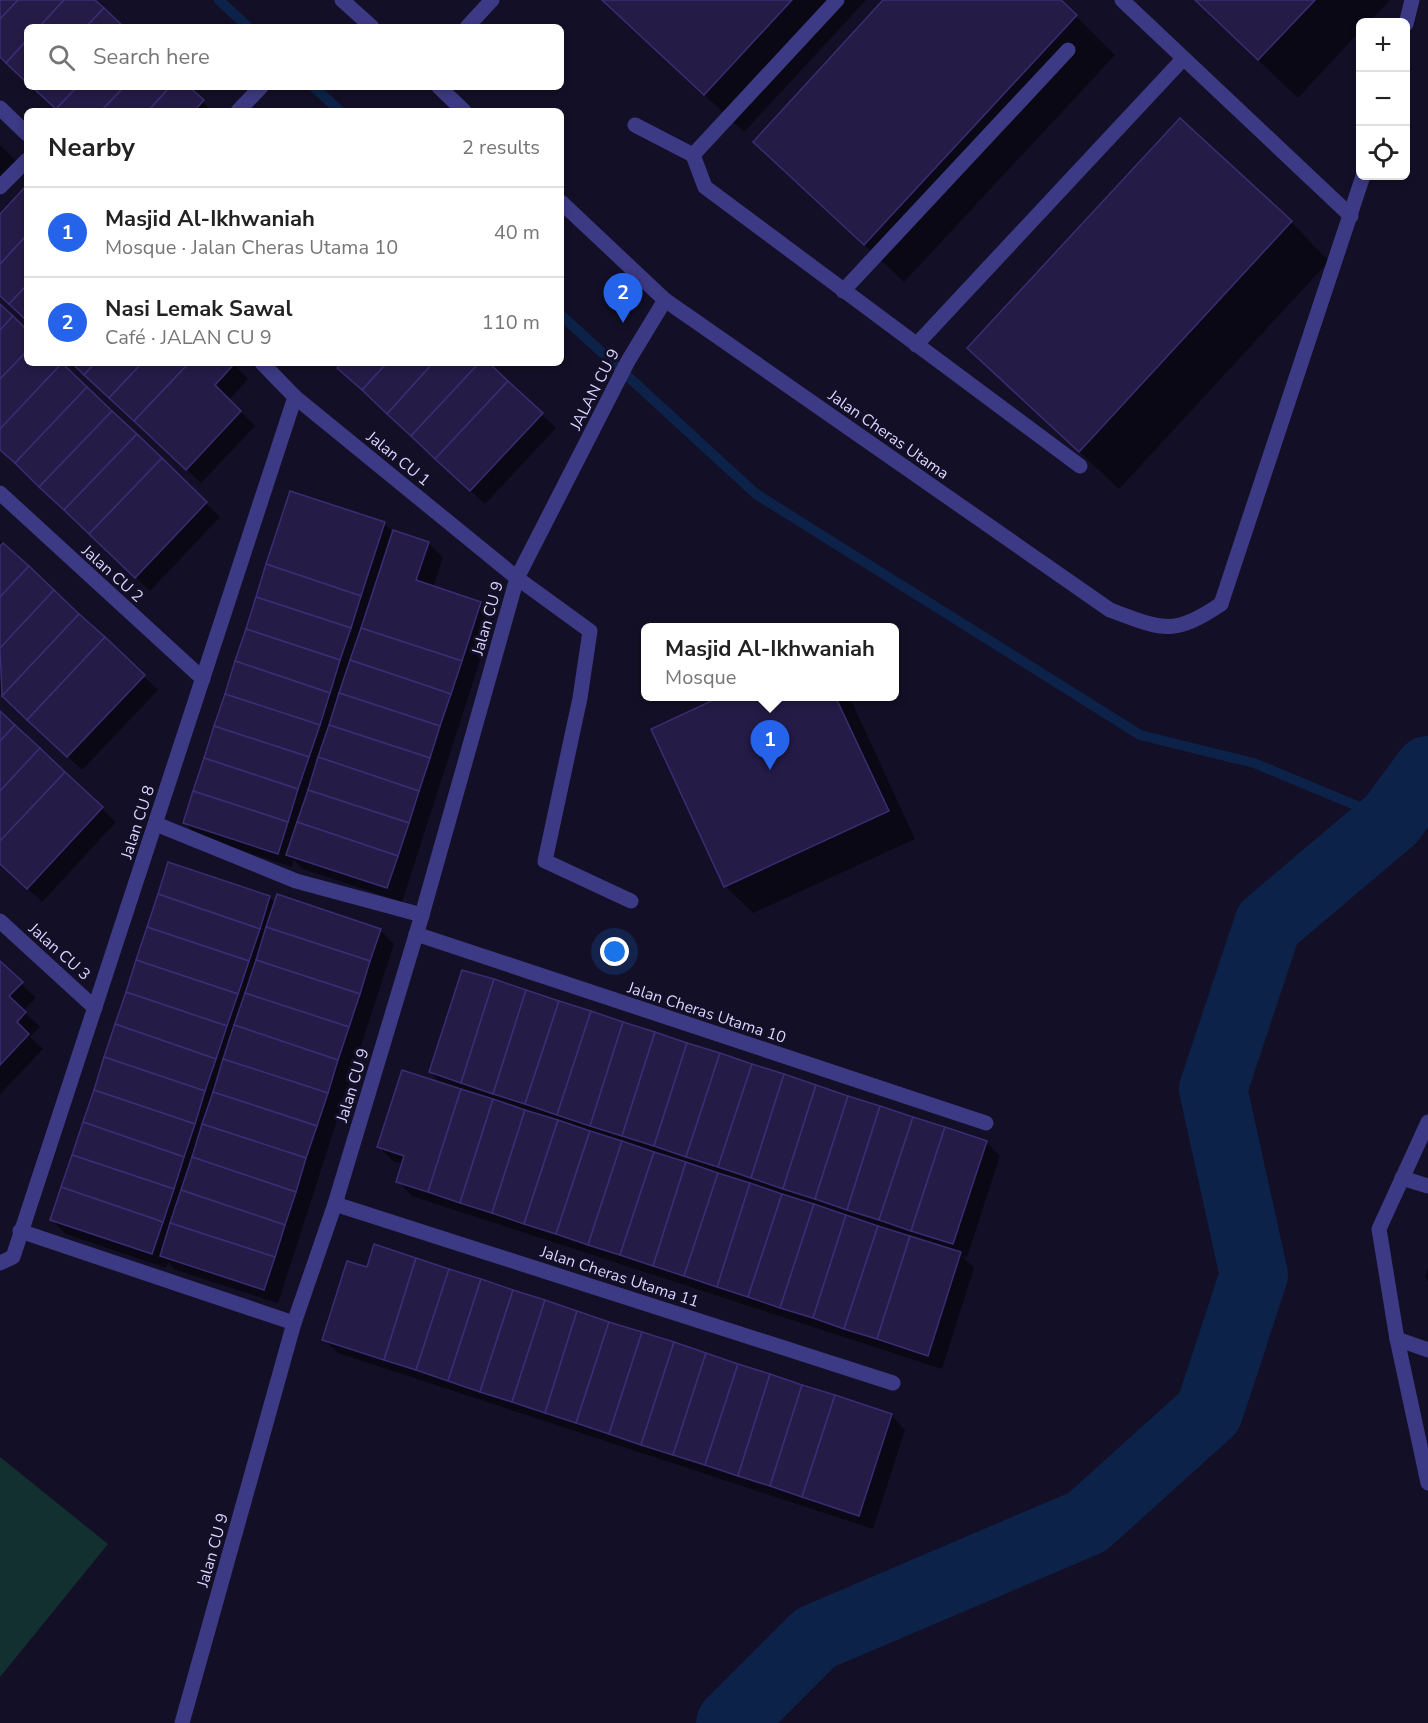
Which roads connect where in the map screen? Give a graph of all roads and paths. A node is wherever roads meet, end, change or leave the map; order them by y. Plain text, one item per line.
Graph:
1 (342, 0) edge
2 (492, 0) edge
3 (837, 0) edge
4 (1122, 0) edge
5 (1412, 0) edge
6 (1408, 18) edge
7 (369, 24) edge
8 (470, 24) edge
9 (1068, 50) dead end
10 (1183, 59) junction
11 (258, 90) edge
12 (442, 90) edge
13 (0, 108) edge
14 (241, 108) edge
15 (461, 108) edge
16 (635, 124) dead end
17 (24, 131) edge
18 (693, 155) junction
19 (24, 163) edge
20 (1362, 180) edge
21 (0, 187) edge
22 (564, 205) edge
23 (1352, 216) junction
24 (843, 291) junction
25 (665, 300) junction
26 (916, 345) junction
27 (265, 366) edge
28 (295, 397) junction
29 (575, 464) joint
30 (1080, 466) dead end
31 (0, 493) edge
32 (517, 578) junction
33 (203, 679) junction
34 (156, 824) junction
35 (631, 901) dead end
36 (422, 915) junction
37 (0, 921) edge
38 (416, 934) junction
39 (95, 1008) junction
40 (1428, 1122) edge
41 (986, 1123) dead end
42 (1402, 1178) junction
43 (1428, 1186) edge
44 (335, 1204) junction
45 (20, 1231) junction
46 (7, 1260) edge
47 (294, 1323) junction
48 (1397, 1339) junction
49 (1428, 1350) edge
50 (893, 1383) dead end
51 (1428, 1483) edge
52 (182, 1723) edge

1 - 7 street
2 - 8 street
3 - 18 street
4 - 10 street
5 - 6 street
9 - 24 street
10 - 23 street
10 - 26 street
11 - 14 street
12 - 15 street
13 - 17 street
16 - 18 street
18 - 24 street
19 - 21 street
20 - 23 street
22 - 25 street, Jalan Cheras Utama
23 - 25 street, Jalan Cheras Utama
24 - 26 street
25 - 29 street, JALAN CU 9
26 - 30 street
27 - 28 street, Jalan CU 1
28 - 32 street, Jalan CU 1
28 - 33 street, Jalan CU 8
29 - 32 street, Jalan CU 9
31 - 33 street, Jalan CU 2
32 - 35 street, Jalan CU 1
32 - 36 street, Jalan CU 9
33 - 34 street, Jalan CU 8
34 - 36 street
34 - 39 street, Jalan CU 8
36 - 38 street, Jalan CU 9
37 - 39 street, Jalan CU 3
38 - 41 street, Jalan Cheras Utama 10
38 - 44 street, Jalan CU 9
39 - 45 street, Jalan CU 8
40 - 42 street
42 - 43 street
42 - 48 street
44 - 47 street, Jalan CU 9
44 - 50 street, Jalan Cheras Utama 11
45 - 46 street, Jalan CU 8
45 - 47 street
47 - 52 street, Jalan CU 9
48 - 49 street
48 - 51 street

